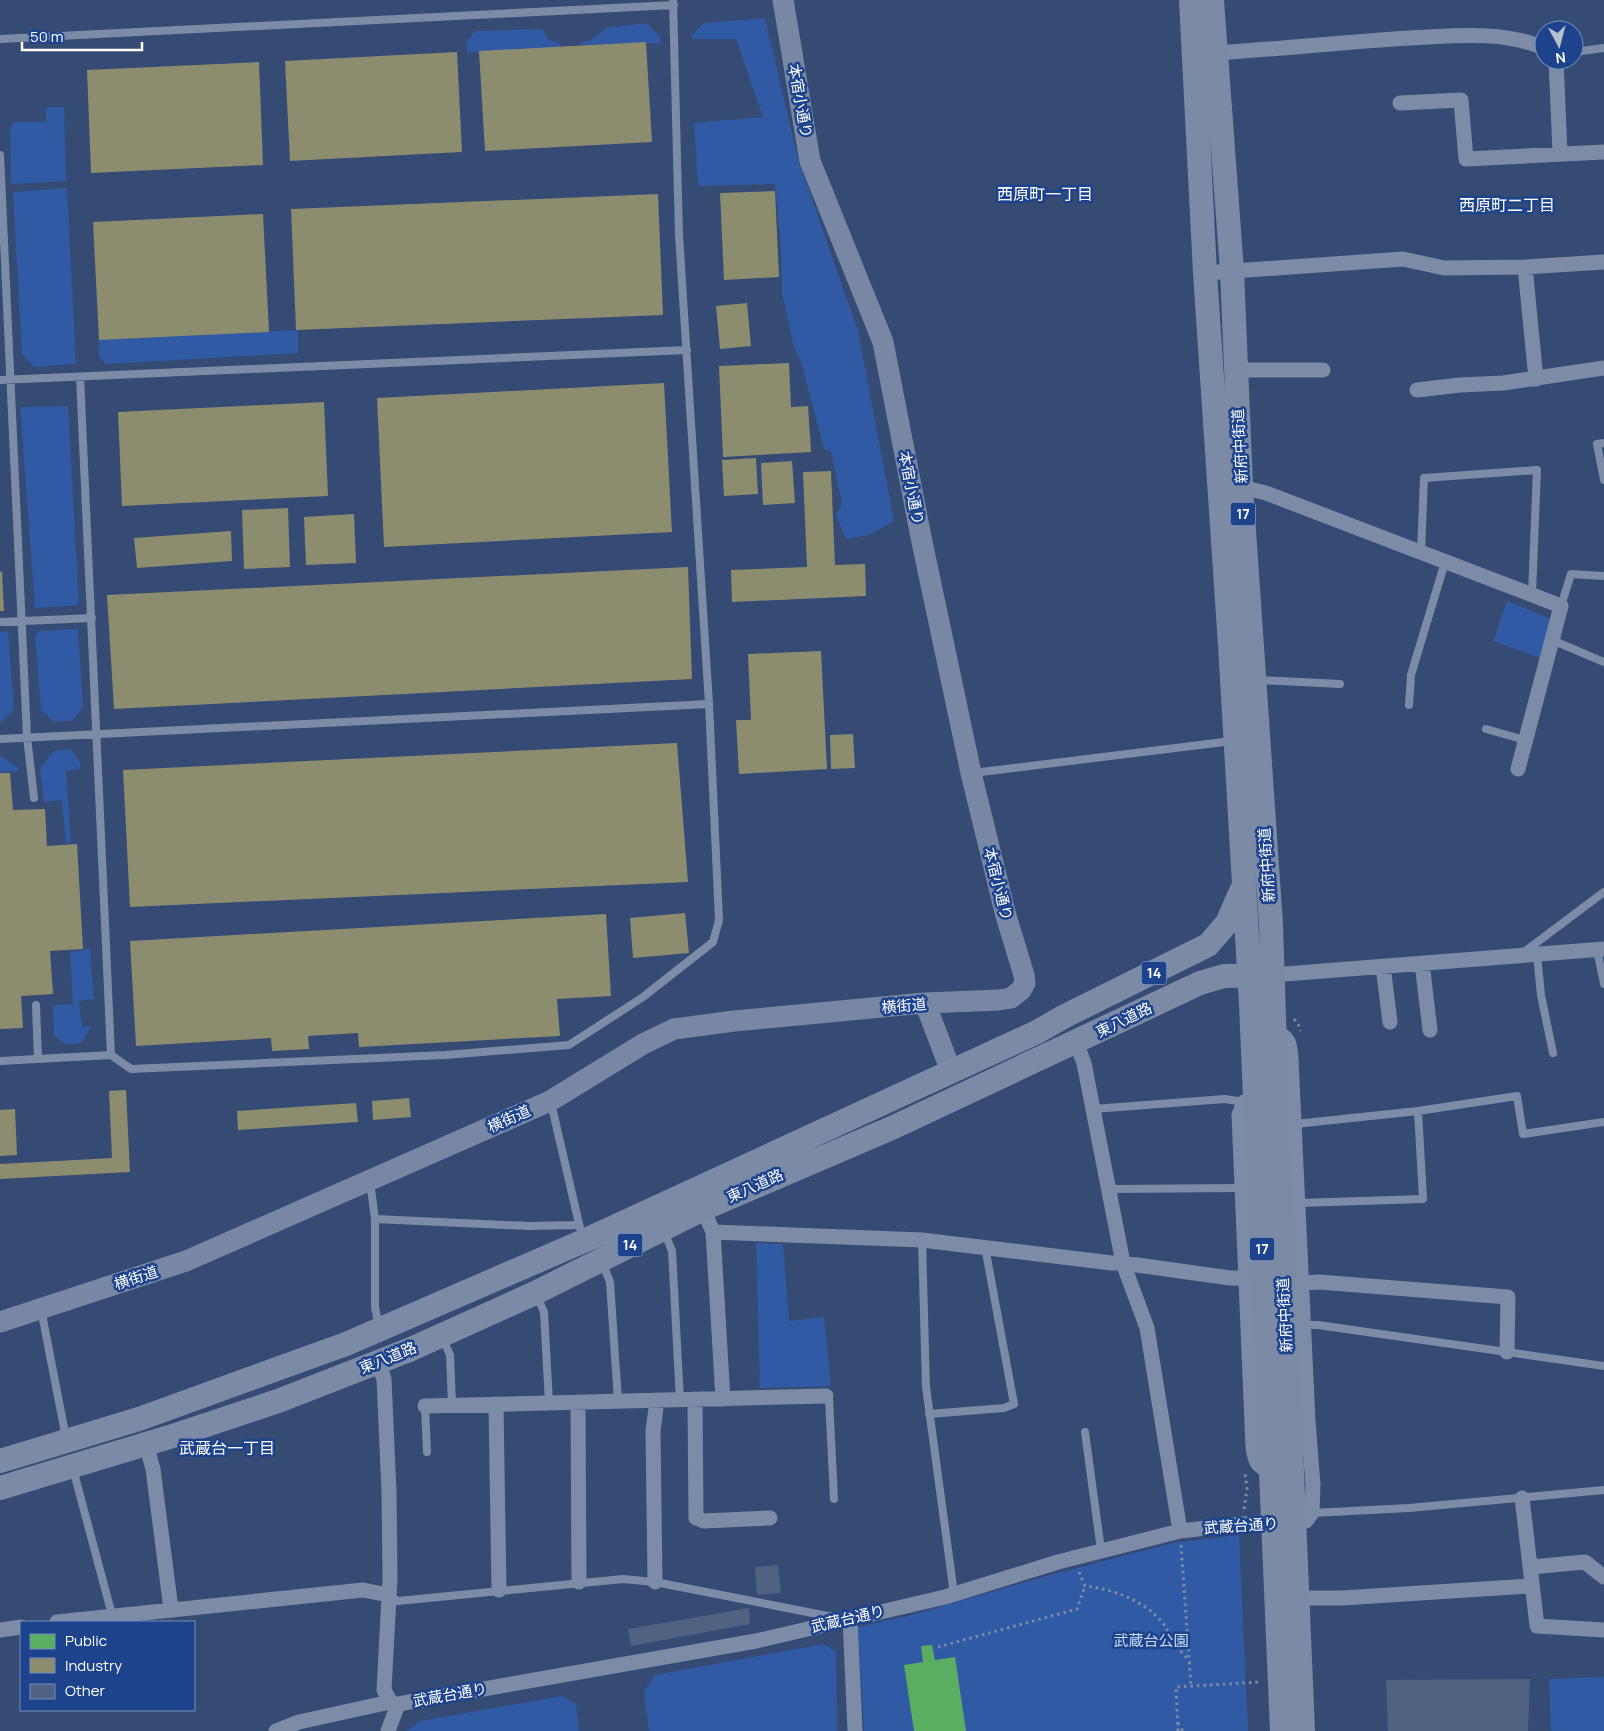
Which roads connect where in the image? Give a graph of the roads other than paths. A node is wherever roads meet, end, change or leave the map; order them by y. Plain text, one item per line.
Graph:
1 (783, 0) edge
2 (1191, 0) edge
3 (1212, 0) edge
4 (674, 3) edge
5 (0, 39) edge
6 (1534, 44) edge
7 (1604, 48) edge
8 (1584, 51) edge
9 (1215, 53) junction
10 (1556, 70) edge
11 (1219, 102) junction
12 (1400, 102) dead end
13 (1604, 152) edge
14 (1560, 153) junction
15 (0, 155) edge
16 (1201, 194) junction
17 (1604, 262) edge
18 (1525, 266) junction
19 (1232, 271) junction
20 (1205, 273) junction
21 (1235, 337) junction
22 (687, 350) junction
23 (1604, 368) edge
24 (1237, 370) junction
25 (1323, 370) dead end
26 (80, 377) junction
27 (10, 379) junction
28 (1536, 379) junction
29 (0, 380) edge
30 (1417, 390) dead end
31 (1216, 424) junction
32 (1604, 443) edge
33 (1604, 480) edge
34 (1241, 486) junction
35 (1421, 553) junction
36 (1445, 562) junction
37 (1604, 576) edge
38 (1532, 594) junction
39 (1561, 606) junction
40 (92, 618) junction
41 (22, 621) junction
42 (0, 622) edge
43 (1552, 640) junction
44 (1604, 662) edge
45 (1255, 680) junction
46 (1340, 684) dead end
47 (708, 704) junction
48 (1409, 705) dead end
49 (1486, 730) dead end
50 (96, 734) junction
51 (27, 737) junction
52 (0, 739) edge
53 (1526, 740) junction
54 (1234, 741) junction
55 (1518, 769) dead end
56 (971, 773) junction
57 (34, 798) dead end
58 (1243, 885) junction
59 (1604, 892) edge
60 (1601, 950) edge
61 (1537, 955) junction
62 (1519, 956) junction
63 (1422, 963) junction
64 (1383, 966) junction
65 (1248, 970) junction
66 (1272, 974) junction
67 (1025, 983) joint
68 (1604, 984) edge
69 (925, 1004) junction
70 (36, 1005) dead end
71 (1390, 1022) dead end
72 (1430, 1030) dead end
73 (1037, 1032) junction
74 (1274, 1032) junction
75 (1076, 1042) junction
76 (1553, 1053) dead end
77 (111, 1055) junction
78 (38, 1059) junction
79 (0, 1061) edge
80 (951, 1071) junction
81 (1249, 1100) junction
82 (550, 1101) junction
83 (1093, 1109) junction
84 (1418, 1111) junction
85 (1604, 1122) edge
86 (1295, 1124) junction
87 (370, 1180) junction
88 (1242, 1188) junction
89 (1108, 1189) junction
90 (1299, 1203) junction
91 (703, 1209) junction
92 (375, 1218) junction
93 (662, 1228) junction
94 (582, 1232) junction
95 (714, 1232) junction
96 (922, 1240) junction
97 (985, 1247) junction
98 (601, 1260) junction
99 (1123, 1263) junction
100 (1246, 1278) junction
101 (1302, 1283) junction
102 (534, 1290) junction
103 (41, 1309) junction
104 (418, 1313) junction
105 (0, 1322) edge
106 (1304, 1325) junction
107 (380, 1330) junction
108 (442, 1336) junction
109 (1507, 1352) junction
110 (378, 1363) junction
111 (1604, 1366) edge
112 (338, 1378) junction
113 (826, 1396) joint
114 (723, 1399) junction
115 (657, 1400) junction
116 (688, 1400) junction
117 (188, 1401) junction
118 (618, 1401) junction
119 (578, 1402) junction
120 (549, 1403) junction
121 (496, 1404) junction
122 (452, 1405) junction
123 (425, 1406) joint
124 (929, 1414) junction
125 (1085, 1432) dead end
126 (66, 1442) junction
127 (146, 1444) junction
128 (426, 1452) dead end
129 (0, 1461) edge
130 (73, 1467) junction
131 (1271, 1471) junction
132 (0, 1488) edge
133 (1604, 1490) edge
134 (1522, 1498) junction
135 (834, 1499) dead end
136 (770, 1518) dead end
137 (1293, 1520) junction
138 (1180, 1531) junction
139 (1101, 1550) junction
140 (1531, 1567) junction
141 (1604, 1577) edge
142 (579, 1582) junction
143 (655, 1582) junction
144 (1531, 1586) junction
145 (499, 1590) junction
146 (954, 1594) junction
147 (388, 1595) junction
148 (1298, 1598) junction
149 (171, 1609) junction
150 (112, 1615) junction
151 (847, 1619) junction
152 (65, 1621) edge
153 (20, 1627) edge
154 (0, 1630) edge
155 (1604, 1630) edge
156 (394, 1703) junction
157 (276, 1731) edge
158 (388, 1731) edge
159 (855, 1731) edge
160 (1282, 1731) edge
161 (1303, 1731) edge

1 - 56 street, 本宿小通り
2 - 16 main road, 新府中街道 / 17
3 - 9 main road, 新府中街道 / 17
4 - 5 lane
4 - 22 lane
6 - 9 street
7 - 8 lane
9 - 11 main road, 新府中街道 / 17
10 - 14 street
11 - 16 main road
11 - 19 main road, 新府中街道 / 17
12 - 14 street
13 - 14 street
15 - 27 lane
16 - 20 main road, 新府中街道 / 17
17 - 18 street
18 - 19 street
18 - 28 street
19 - 20 street
19 - 21 main road, 新府中街道 / 17
20 - 31 main road, 新府中街道 / 17
21 - 24 main road, 新府中街道 / 17
21 - 31 main road
22 - 26 lane
22 - 47 lane
23 - 28 street
24 - 25 street
24 - 34 main road, 新府中街道 / 17
26 - 27 lane
26 - 40 lane
27 - 29 lane
27 - 41 lane
28 - 30 street
31 - 54 main road, 新府中街道 / 17
32 - 33 lane
34 - 35 street
34 - 45 main road, 新府中街道 / 17
35 - 36 street
35 - 38 lane
36 - 38 street
36 - 48 lane
37 - 39 lane
38 - 39 street
39 - 43 street
40 - 41 lane
40 - 50 lane
41 - 42 lane
41 - 51 lane
43 - 44 lane
43 - 53 street
45 - 46 lane
45 - 66 main road, 新府中街道 / 17
47 - 50 lane
47 - 77 lane
49 - 53 lane
50 - 51 lane
50 - 77 lane
51 - 52 lane
51 - 57 lane
53 - 55 street
54 - 56 lane
54 - 58 main road, 新府中街道 / 17
56 - 67 street, 本宿小通り
58 - 65 main road, 新府中街道 / 17
58 - 73 main road, 東八道路 / 14
59 - 62 lane
60 - 61 street
60 - 68 lane
61 - 62 street
61 - 76 lane
62 - 63 street
63 - 64 street
63 - 72 street
64 - 66 street
64 - 71 street
65 - 66 main road, 東八道路 / 14
65 - 73 main road, 東八道路 / 14
65 - 75 main road, 東八道路 / 14
65 - 81 main road, 新府中街道 / 17
66 - 74 main road, 新府中街道 / 17
67 - 69 street, 横街道
69 - 80 street
69 - 82 street, 横街道
70 - 78 lane
73 - 80 main road, 東八道路 / 14
74 - 86 street
74 - 137 main road, 新府中街道 / 17
75 - 83 street
75 - 91 main road, 東八道路 / 14
77 - 78 lane
78 - 79 lane
80 - 94 main road, 東八道路 / 14
81 - 83 lane
81 - 88 street
81 - 131 main road, 新府中街道 / 17
82 - 87 street, 横街道
82 - 94 lane
83 - 89 street
84 - 85 lane
84 - 86 lane
84 - 90 lane
86 - 90 street
87 - 92 lane
87 - 103 street, 横街道
88 - 89 lane
88 - 100 street
89 - 99 street
90 - 101 street
91 - 93 main road, 東八道路 / 14
91 - 95 street
92 - 94 lane
92 - 107 lane
93 - 98 main road, 東八道路 / 14
93 - 116 lane
94 - 104 main road, 東八道路 / 14
95 - 96 street
95 - 114 street
96 - 97 street
96 - 124 lane
97 - 99 street
97 - 124 lane
98 - 102 main road, 東八道路 / 14
98 - 118 lane
99 - 100 street
99 - 138 street
100 - 131 street
101 - 106 street
101 - 109 street
102 - 104 main road
102 - 108 main road, 東八道路 / 14
102 - 120 lane
103 - 105 street, 横街道
103 - 126 lane
104 - 107 main road, 東八道路 / 14
106 - 109 lane
106 - 137 street
107 - 117 main road, 東八道路 / 14
108 - 110 main road, 東八道路 / 14
108 - 122 lane
109 - 111 lane
110 - 112 main road, 東八道路 / 14
110 - 147 street
112 - 117 main road
112 - 127 main road, 東八道路 / 14
113 - 114 street
113 - 135 lane
114 - 116 street
115 - 116 street
115 - 118 street
115 - 143 street
116 - 136 street
117 - 126 main road, 東八道路 / 14
118 - 119 street
119 - 120 street
119 - 142 street
120 - 121 street
121 - 122 street
121 - 145 street
122 - 123 street
123 - 128 lane
124 - 146 lane
125 - 139 lane
126 - 129 main road, 東八道路 / 14
127 - 130 main road, 東八道路 / 14
127 - 149 street
130 - 132 main road, 東八道路 / 14
130 - 150 lane
131 - 137 main road, 新府中街道 / 17
133 - 134 lane
134 - 137 lane
134 - 140 street
137 - 138 street, 武蔵台通り
137 - 148 main road, 新府中街道 / 17
137 - 160 main road, 新府中街道 / 17
138 - 139 street, 武蔵台通り
139 - 146 street, 武蔵台通り
140 - 141 street
140 - 144 street
142 - 143 lane
142 - 145 lane
143 - 151 lane
144 - 148 street
144 - 155 street
145 - 147 lane
146 - 151 street, 武蔵台通り
147 - 149 street
147 - 156 street
148 - 161 main road, 新府中街道 / 17
149 - 150 street
150 - 152 street
151 - 156 street, 武蔵台通り
151 - 159 street
153 - 154 street
156 - 157 street, 武蔵台通り
156 - 158 street

